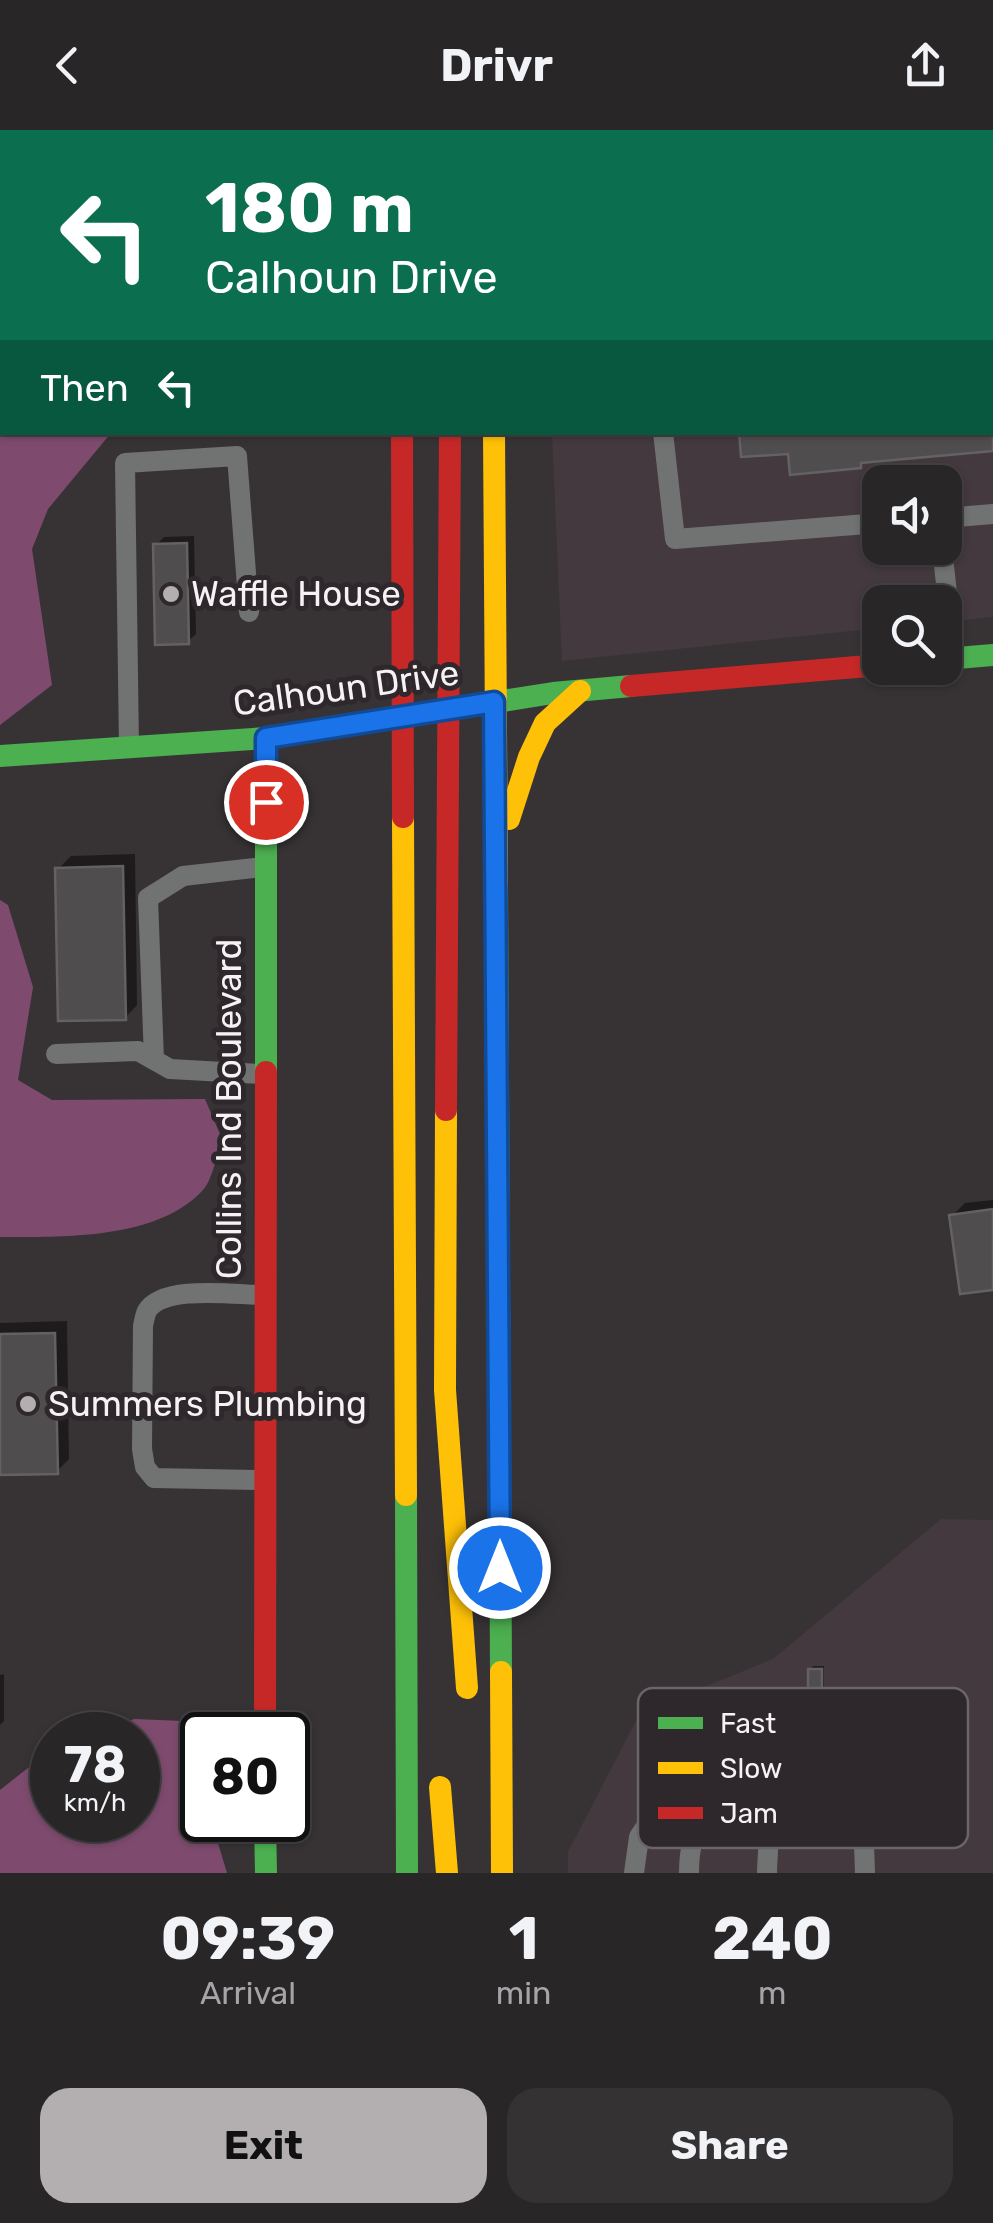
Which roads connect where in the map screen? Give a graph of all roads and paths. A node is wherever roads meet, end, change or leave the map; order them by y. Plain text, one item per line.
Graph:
1 (402, 435) edge
2 (450, 435) edge
3 (494, 435) edge
4 (663, 435) edge
5 (993, 514) edge
6 (962, 517) edge
7 (862, 525) edge
8 (250, 612) dead end
9 (993, 655) edge
10 (962, 658) edge
11 (862, 666) edge
12 (580, 690) junction
13 (494, 702) junction
14 (448, 708) junction
15 (403, 716) junction
16 (266, 738) junction
17 (129, 749) junction
18 (0, 756) edge
19 (495, 865) junction
20 (265, 867) junction
21 (56, 1054) dead end
22 (154, 1060) junction
23 (264, 1074) junction
24 (263, 1295) junction
25 (264, 1480) junction
26 (406, 1628) junction
27 (428, 1711) dead end
28 (265, 1712) edge
29 (438, 1763) dead end
30 (502, 1816) junction
31 (265, 1842) edge
32 (638, 1843) edge
33 (690, 1848) edge
34 (864, 1848) edge
35 (266, 1873) edge
36 (407, 1873) edge
37 (446, 1873) edge
38 (502, 1873) edge
39 (634, 1873) edge
40 (689, 1873) edge
41 (865, 1873) edge

1 - 15 main road
2 - 14 main road
3 - 13 main road
4 - 7 lane
5 - 6 lane
8 - 17 lane
9 - 10 main road
11 - 12 main road, Calhoun Drive
12 - 13 main road, Calhoun Drive
12 - 19 main road
13 - 14 main road, Calhoun Drive
13 - 19 main road
14 - 15 main road, Calhoun Drive
14 - 30 main road
15 - 16 main road, Calhoun Drive
15 - 26 main road
16 - 17 main road, Calhoun Drive
16 - 20 main road, Collins Ind Boulevard
17 - 18 main road, Calhoun Drive
19 - 30 main road
20 - 22 lane
20 - 23 main road, Collins Ind Boulevard
21 - 22 lane
22 - 23 lane
23 - 24 main road, Collins Ind Boulevard
24 - 25 main road, Collins Ind Boulevard
24 - 25 lane
25 - 28 main road, Collins Ind Boulevard
26 - 27 main road
26 - 36 main road
29 - 37 main road
30 - 38 main road
31 - 35 main road
32 - 39 lane
33 - 40 lane
34 - 41 lane

